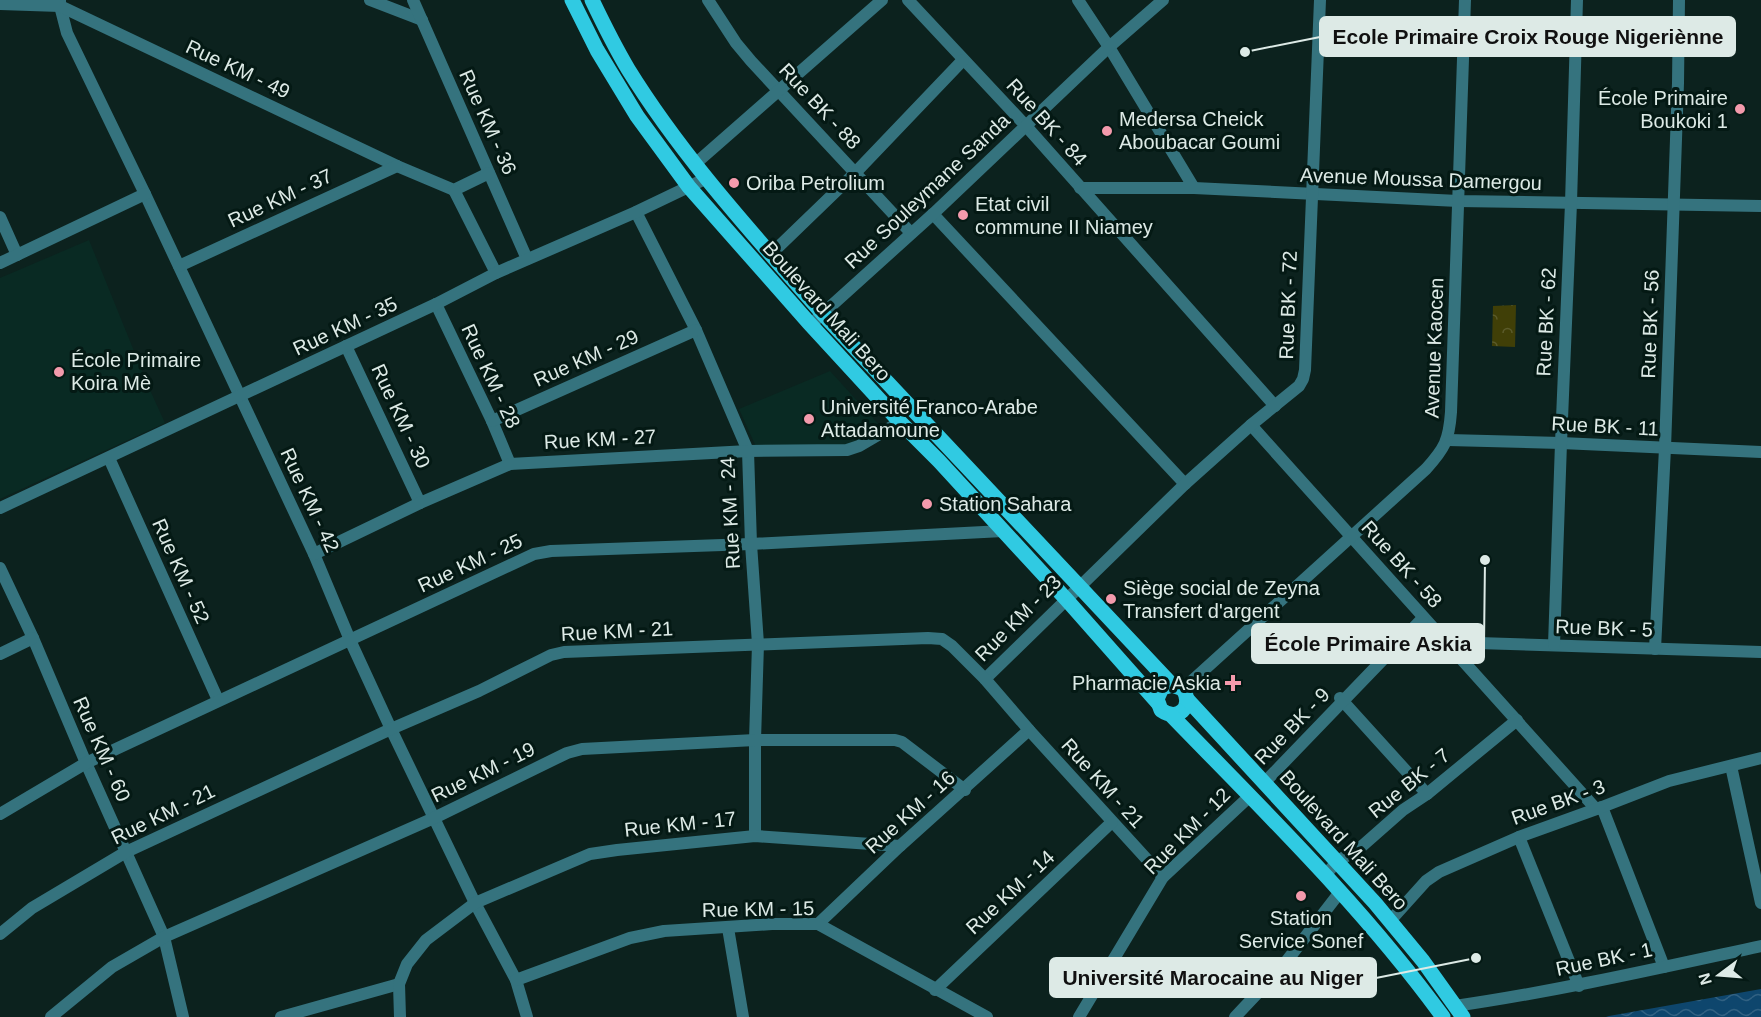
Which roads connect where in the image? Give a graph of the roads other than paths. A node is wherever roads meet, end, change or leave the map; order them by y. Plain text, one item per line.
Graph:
1 (370, 0) edge
2 (413, 0) edge
3 (572, 0) edge
4 (592, 0) edge
5 (708, 0) edge
6 (882, 0) edge
7 (908, 0) edge
8 (1078, 0) edge
9 (1162, 0) edge
10 (1320, 0) edge
11 (1465, 0) edge
12 (1576, 0) edge
13 (1679, 0) edge
14 (60, 3) edge
15 (0, 4) edge
16 (422, 20) junction
17 (1109, 47) junction
18 (963, 60) junction
19 (778, 90) junction
20 (1026, 126) junction
21 (695, 164) junction
22 (397, 166) junction
23 (856, 172) junction
24 (489, 174) junction
25 (707, 177) junction
26 (689, 187) junction
27 (1080, 188) junction
28 (1194, 188) junction
29 (454, 190) junction
30 (145, 194) junction
31 (1312, 194) junction
32 (1458, 201) junction
33 (1571, 203) junction
34 (1673, 205) junction
35 (1761, 206) edge
36 (636, 212) junction
37 (933, 214) junction
38 (0, 218) edge
39 (911, 233) junction
40 (771, 254) junction
41 (17, 255) junction
42 (527, 259) junction
43 (0, 263) edge
44 (179, 266) junction
45 (496, 273) junction
46 (436, 304) junction
47 (823, 314) junction
48 (810, 325) junction
49 (696, 330) junction
50 (346, 346) junction
51 (240, 397) junction
52 (1275, 406) junction
53 (492, 421) junction
54 (900, 422) junction
55 (1251, 425) junction
56 (1448, 440) junction
57 (1561, 443) junction
58 (1665, 448) junction
59 (952, 450) junction
60 (748, 451) junction
61 (1761, 452) edge
62 (109, 458) junction
63 (939, 461) junction
64 (510, 464) junction
65 (973, 472) junction
66 (1185, 484) junction
67 (962, 486) junction
68 (420, 503) junction
69 (0, 508) edge
70 (1003, 531) junction
71 (1352, 537) junction
72 (751, 544) junction
73 (314, 554) junction
74 (0, 568) edge
75 (1079, 585) junction
76 (1066, 599) junction
77 (1423, 618) junction
78 (33, 638) junction
79 (350, 640) junction
80 (1446, 642) junction
81 (758, 644) junction
82 (1554, 645) junction
83 (1655, 649) junction
84 (1761, 652) edge
85 (0, 654) edge
86 (985, 679) junction
87 (1181, 691) junction
88 (1342, 699) junction
89 (218, 700) junction
90 (1158, 703) junction
91 (1171, 715) junction
92 (1516, 720) junction
93 (391, 729) junction
94 (1029, 730) junction
95 (755, 740) junction
96 (1761, 758) edge
97 (86, 763) junction
98 (1731, 766) junction
99 (1264, 783) junction
100 (965, 790) junction
101 (1427, 794) junction
102 (1250, 796) junction
103 (1599, 808) junction
104 (0, 814) edge
105 (434, 818) junction
106 (1112, 822) junction
107 (755, 836) junction
108 (1519, 837) junction
109 (900, 846) junction
110 (126, 852) junction
111 (1338, 861) junction
112 (1325, 875) junction
113 (1163, 878) junction
114 (1340, 892) junction
115 (475, 903) junction
116 (1761, 903) edge
117 (1390, 921) junction
118 (818, 924) junction
119 (728, 928) junction
120 (0, 934) edge
121 (165, 937) junction
122 (1761, 946) edge
123 (1664, 967) junction
124 (516, 980) junction
125 (399, 984) junction
126 (1579, 986) junction
127 (935, 990) junction
128 (68, 1003) junction
129 (1459, 1011) edge
130 (51, 1017) edge
131 (71, 1017) edge
132 (183, 1017) edge
133 (281, 1017) edge
134 (400, 1017) edge
135 (527, 1017) edge
136 (743, 1017) edge
137 (987, 1017) edge
138 (1079, 1017) edge
139 (1235, 1017) edge
140 (1443, 1017) edge

1 - 16 street
2 - 16 street, Rue KM - 36
3 - 26 main road, Boulevard Mali Bero
4 - 21 main road, Boulevard Mali Bero
5 - 19 street, Rue BK - 88
6 - 19 street
7 - 18 street, Rue BK - 84
8 - 17 street
9 - 17 street, Rue Souleymane Sanda
10 - 31 street, Rue BK - 72
11 - 32 street, Avenue Kaocen
12 - 33 street, Rue BK - 62
13 - 34 street, Rue BK - 56
14 - 15 street, Rue KM - 49
14 - 22 street, Rue KM - 49
14 - 30 street, Rue KM - 42
16 - 24 street, Rue KM - 36
17 - 20 street, Rue Souleymane Sanda
17 - 28 street
18 - 20 street, Rue BK - 84
18 - 23 street
19 - 21 street
19 - 23 street, Rue BK - 88
20 - 27 street, Rue BK - 84
20 - 37 street, Rue Souleymane Sanda
21 - 25 main road, Boulevard Mali Bero
22 - 29 street, Rue KM - 49
22 - 44 street, Rue KM - 37
23 - 39 street, Rue BK - 88
23 - 40 street
24 - 29 street
24 - 42 street, Rue KM - 36
25 - 26 street, Rue KM - 35
25 - 40 main road, Boulevard Mali Bero
26 - 36 street, Rue KM - 35
26 - 48 main road, Boulevard Mali Bero
27 - 28 street, Avenue Moussa Damergou
27 - 52 street, Rue BK - 84
28 - 31 street, Avenue Moussa Damergou
29 - 45 street
30 - 41 street
30 - 44 street, Rue KM - 42
31 - 32 street, Avenue Moussa Damergou
31 - 52 street, Rue BK - 72
32 - 33 street, Avenue Moussa Damergou
32 - 56 street, Avenue Kaocen
33 - 34 street, Avenue Moussa Damergou
33 - 57 street, Rue BK - 62
34 - 35 street, Avenue Moussa Damergou
34 - 58 street, Rue BK - 56
36 - 42 street, Rue KM - 35
36 - 49 street, Rue KM - 24
37 - 39 street, Rue Souleymane Sanda
37 - 66 street
38 - 41 street
39 - 47 street, Rue Souleymane Sanda
40 - 47 main road, Boulevard Mali Bero
41 - 43 street
42 - 45 street, Rue KM - 35
44 - 51 street, Rue KM - 42
45 - 46 street, Rue KM - 35
46 - 50 street, Rue KM - 35
46 - 53 street, Rue KM - 28
47 - 48 street, Rue Souleymane Sanda
47 - 59 main road, Boulevard Mali Bero
48 - 54 main road, Boulevard Mali Bero
49 - 53 street, Rue KM - 29
49 - 60 street, Rue KM - 24
50 - 51 street, Rue KM - 35
50 - 68 street, Rue KM - 30
51 - 62 street, Rue KM - 35
51 - 73 street, Rue KM - 42
52 - 55 street, Rue BK - 72
53 - 64 street, Rue KM - 28
54 - 60 street, Rue KM - 27
54 - 63 main road, Boulevard Mali Bero
55 - 66 street, Rue BK - 72
55 - 71 street, Rue BK - 58
56 - 57 street, Rue BK - 11
56 - 71 street, Avenue Kaocen
57 - 58 street, Rue BK - 11
57 - 82 street, Rue BK - 62
58 - 61 street, Rue BK - 11
58 - 83 street, Rue BK - 56
59 - 63 main road
59 - 65 main road, Boulevard Mali Bero
60 - 64 street, Rue KM - 27
60 - 72 street, Rue KM - 24
62 - 69 street, Rue KM - 35
62 - 89 street, Rue KM - 52
63 - 67 main road, Boulevard Mali Bero
64 - 68 street, Rue KM - 27
65 - 67 main road
65 - 75 main road, Boulevard Mali Bero
66 - 75 street, Rue BK - 72
67 - 70 main road, Boulevard Mali Bero
68 - 73 street, Rue KM - 27
70 - 72 street, Rue KM - 25
70 - 76 main road, Boulevard Mali Bero
71 - 77 street, Rue BK - 58
71 - 87 street, Avenue Kaocen
72 - 79 street, Rue KM - 25
72 - 81 street, Rue KM - 24
73 - 79 street, Rue KM - 42
74 - 78 street, Rue KM - 60
75 - 76 street, Rue KM - 23
75 - 87 main road, Boulevard Mali Bero
76 - 86 street, Rue KM - 23
76 - 90 main road, Boulevard Mali Bero
77 - 80 street, Rue BK - 58
77 - 88 street, Rue BK - 9
78 - 85 street
78 - 97 street, Rue KM - 60
79 - 89 street, Rue KM - 25
79 - 93 street, Rue KM - 42
80 - 82 street, Rue BK - 5
80 - 92 street, Rue BK - 58
81 - 86 street, Rue KM - 21
81 - 93 street, Rue KM - 21
81 - 95 street, Rue KM - 24
82 - 83 street, Rue BK - 5
83 - 84 street, Rue BK - 5
86 - 94 street, Rue KM - 21
87 - 90 main road
87 - 91 main road
87 - 99 main road, Boulevard Mali Bero
88 - 99 street, Rue BK - 9
88 - 101 street
89 - 97 street, Rue KM - 25
90 - 91 main road
91 - 102 main road, Boulevard Mali Bero
92 - 101 street, Rue BK - 7
92 - 103 street, Rue BK - 58
93 - 105 street, Rue KM - 42
93 - 110 street, Rue KM - 21
94 - 100 street, Rue KM - 16
94 - 106 street, Rue KM - 21
95 - 100 street, Rue KM - 19
95 - 105 street, Rue KM - 19
95 - 107 street, Rue KM - 24
96 - 98 street, Rue BK - 3
97 - 104 street, Rue KM - 25
97 - 110 street, Rue KM - 60
98 - 103 street, Rue BK - 3
98 - 116 street
99 - 111 main road, Boulevard Mali Bero
100 - 109 street, Rue KM - 16
101 - 111 street, Rue BK - 7
102 - 112 main road, Boulevard Mali Bero
102 - 113 street, Rue KM - 12
103 - 108 street, Rue BK - 3
103 - 123 street, Rue BK - 58
105 - 115 street, Rue KM - 42
105 - 121 street, Rue KM - 19
106 - 113 street, Rue KM - 21
106 - 127 street, Rue KM - 14
107 - 109 street, Rue KM - 17
107 - 115 street, Rue KM - 17
108 - 117 street, Rue BK - 3
108 - 126 street
109 - 118 street, Rue KM - 16
110 - 120 street, Rue KM - 21
110 - 121 street, Rue KM - 60
111 - 112 street, Rue BK - 7
111 - 117 main road, Boulevard Mali Bero
112 - 114 main road, Boulevard Mali Bero
113 - 138 street, Rue KM - 12
114 - 139 street
114 - 140 main road, Boulevard Mali Bero
115 - 124 street, Rue KM - 42
115 - 125 street, Rue KM - 17
117 - 129 main road, Boulevard Mali Bero
118 - 119 street, Rue KM - 15
118 - 127 street, Rue KM - 15
119 - 124 street, Rue KM - 15
119 - 136 street
121 - 128 street, Rue KM - 19
121 - 132 street, Rue KM - 60
122 - 123 street, Rue BK - 1
123 - 126 street, Rue BK - 1
124 - 135 street, Rue KM - 42
125 - 133 street
125 - 134 street
126 - 129 street, Rue BK - 1
127 - 137 street, Rue KM - 15
128 - 130 street, Rue KM - 19
128 - 131 street

